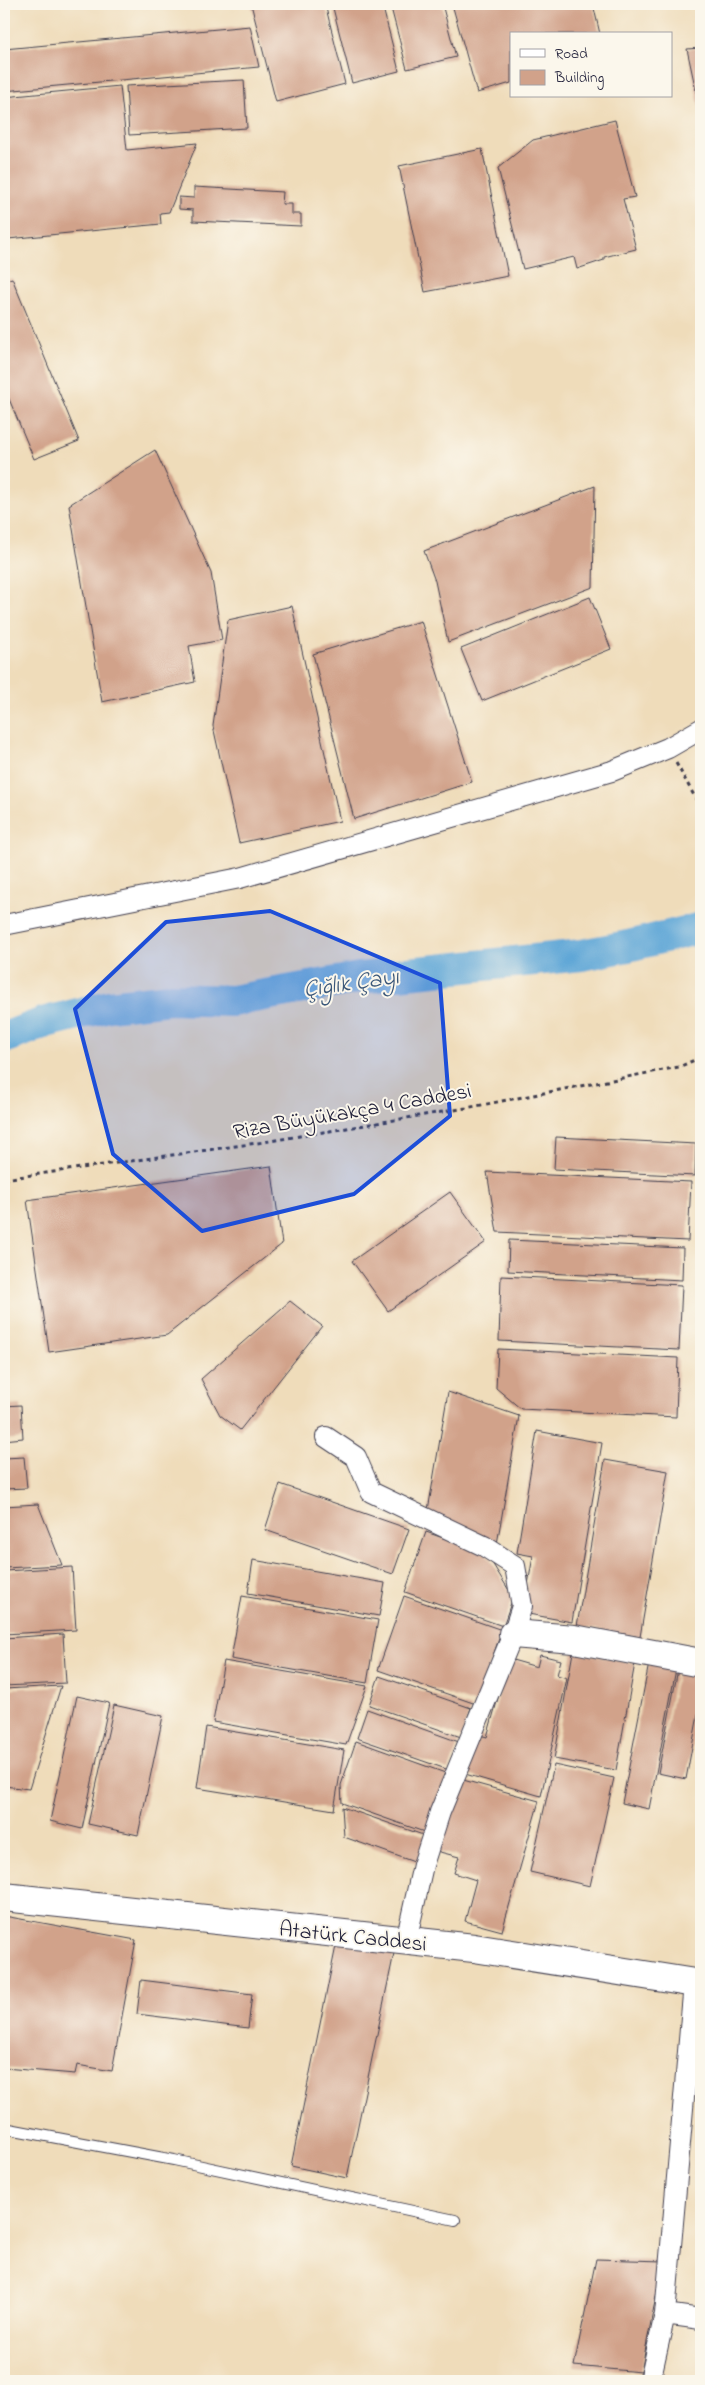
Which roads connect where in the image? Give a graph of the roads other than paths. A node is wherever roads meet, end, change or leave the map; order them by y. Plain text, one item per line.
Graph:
1 (701, 729) edge
2 (4, 925) edge
3 (326, 1437) dead end
4 (513, 1634) junction
5 (701, 1663) edge
6 (4, 1897) edge
7 (406, 1941) junction
8 (698, 1984) edge
9 (4, 2128) edge
10 (455, 2220) dead end
11 (665, 2314) junction
12 (701, 2320) edge
13 (650, 2381) edge

1 - 2 street
3 - 4 street
4 - 5 street
4 - 7 street
6 - 7 street, Atatürk Caddesi
7 - 8 street, Atatürk Caddesi
8 - 11 street
9 - 10 lane
11 - 12 street
11 - 13 street

